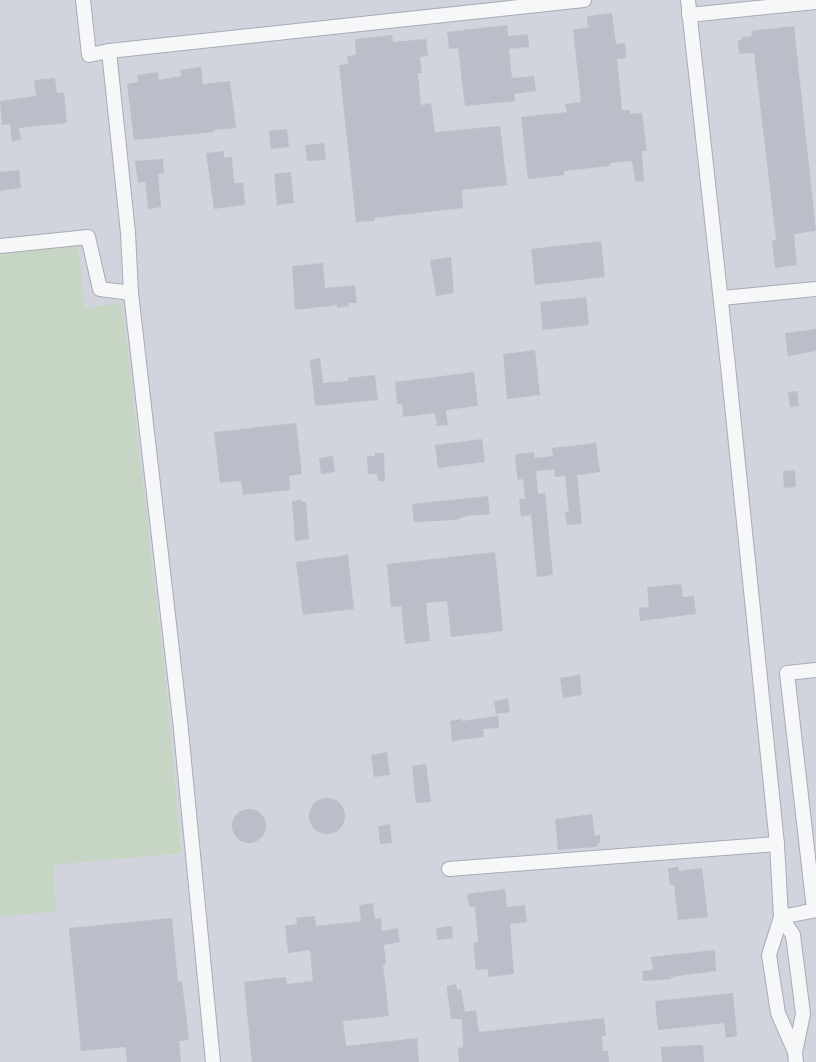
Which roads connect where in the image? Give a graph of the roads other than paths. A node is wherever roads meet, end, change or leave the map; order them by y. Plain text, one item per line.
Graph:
1 (83, 0) edge
2 (584, 0) edge
3 (688, 0) edge
4 (816, 2) edge
5 (689, 15) junction
6 (109, 51) junction
7 (0, 246) edge
8 (816, 289) edge
9 (131, 293) junction
10 (721, 298) junction
11 (816, 670) edge
12 (777, 844) junction
13 (449, 869) dead end
14 (815, 910) edge
15 (781, 917) junction
16 (796, 1057) edge
17 (213, 1062) edge

1 - 6 lane
2 - 6 lane
3 - 5 lane
4 - 5 lane
5 - 10 lane
6 - 9 lane
7 - 9 lane
8 - 10 lane
9 - 17 lane
10 - 12 lane
11 - 14 lane
12 - 13 lane
12 - 15 lane
14 - 15 lane
15 - 16 lane
15 - 16 lane

